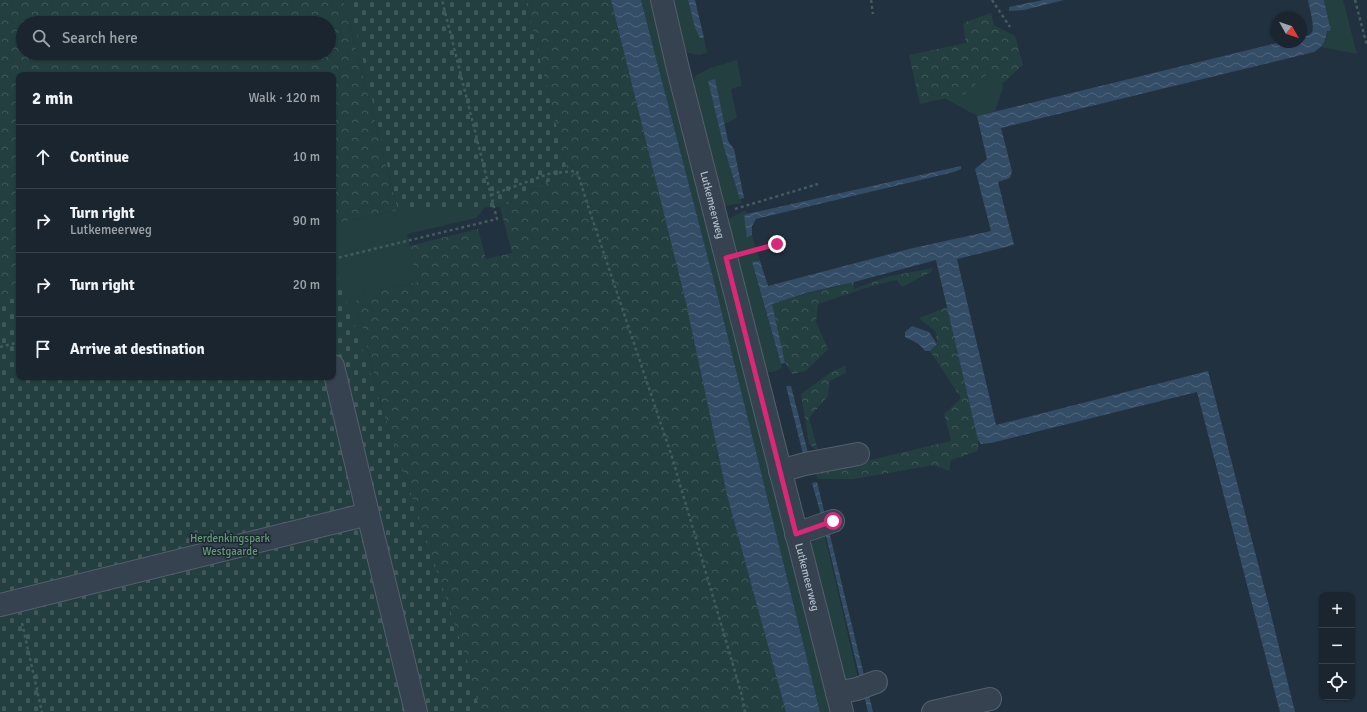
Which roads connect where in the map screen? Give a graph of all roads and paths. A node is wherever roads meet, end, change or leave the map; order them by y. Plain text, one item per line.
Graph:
1 (442, 0) edge
2 (662, 0) edge
3 (871, 0) edge
4 (992, 0) edge
5 (1355, 0) edge
6 (873, 14) dead end
7 (1010, 27) dead end
8 (1367, 46) edge
9 (818, 184) dead end
10 (491, 194) junction
11 (741, 207) dead end
12 (777, 244) dead end
13 (336, 258) edge
14 (726, 258) junction
15 (16, 343) edge
16 (0, 347) edge
17 (336, 379) edge
18 (858, 454) dead end
19 (780, 471) junction
20 (368, 514) junction
21 (8, 603) edge
22 (853, 694) edge
23 (990, 699) dead end
24 (42, 712) edge
25 (416, 712) edge
26 (745, 712) edge
27 (932, 712) edge

1 - 10 path
2 - 14 street, Lutkemeerweg
3 - 6 path
4 - 7 path
5 - 8 path
9 - 11 path
10 - 13 path
10 - 26 path
12 - 14 path
14 - 19 street, Lutkemeerweg
15 - 16 path
17 - 20 street
18 - 19 street
19 - 22 street, Lutkemeerweg
20 - 21 street
20 - 25 street
21 - 24 path
23 - 27 street

